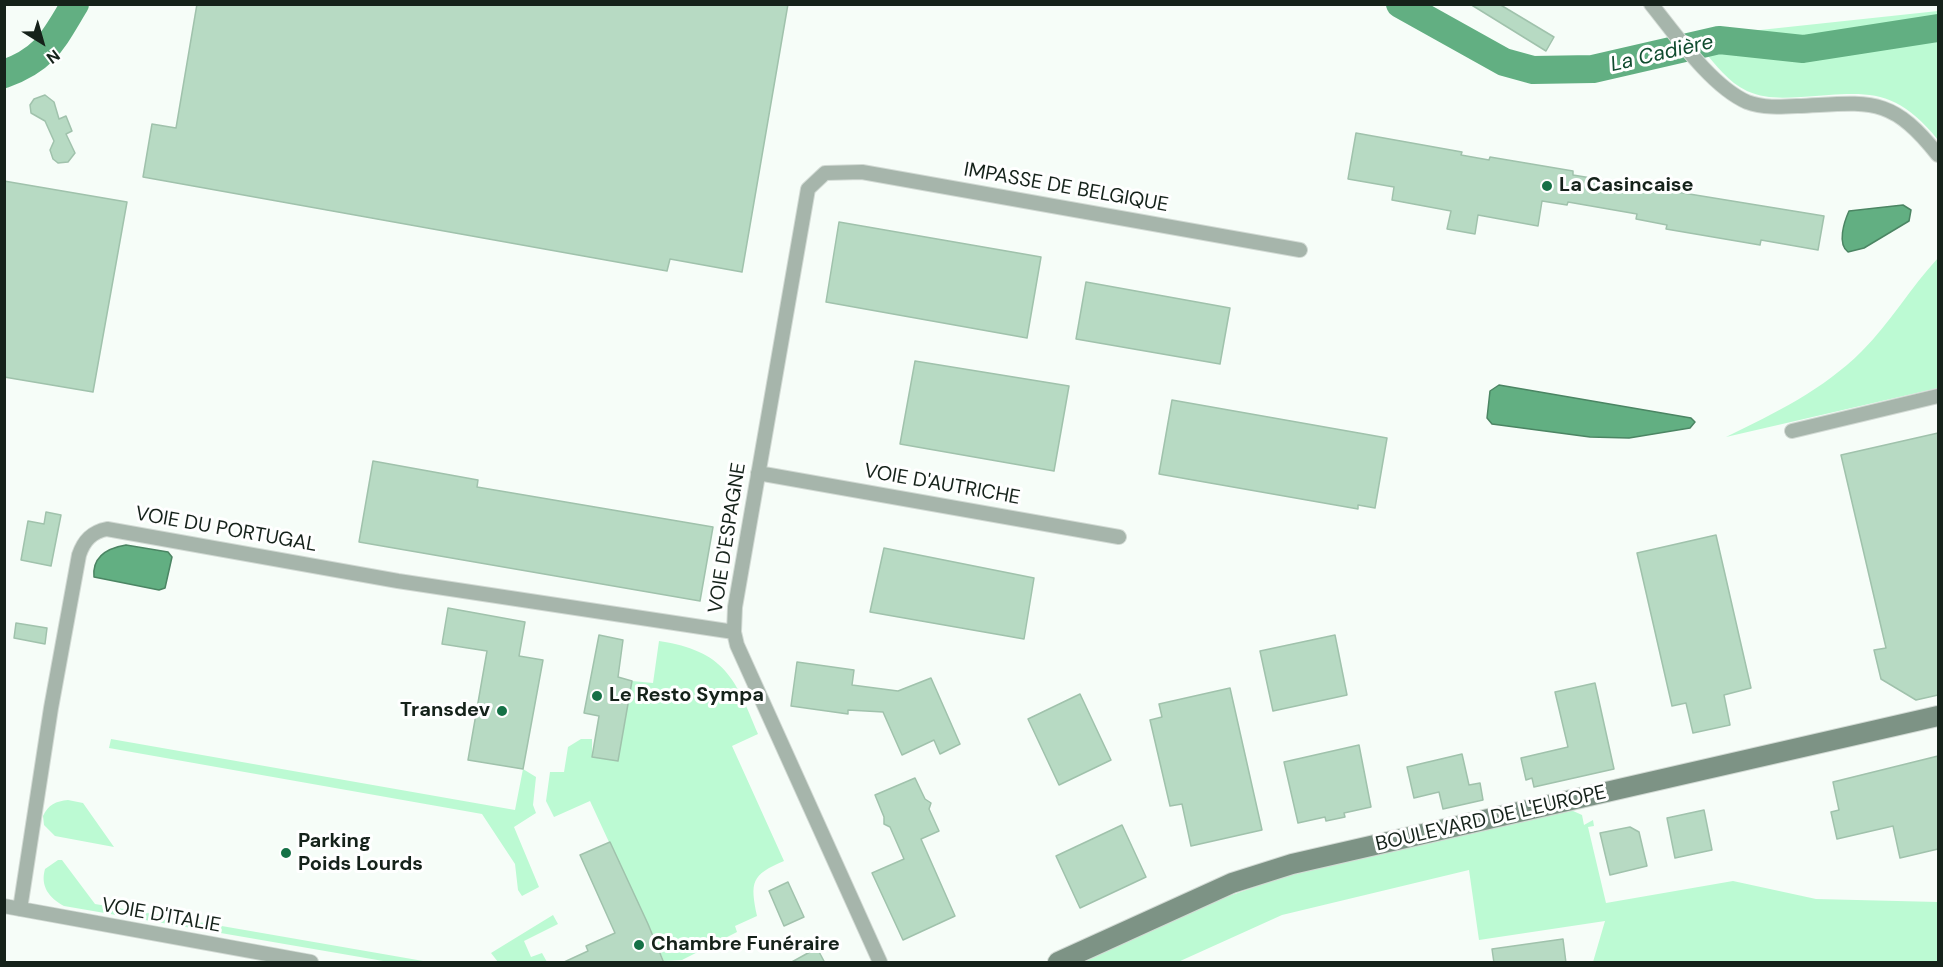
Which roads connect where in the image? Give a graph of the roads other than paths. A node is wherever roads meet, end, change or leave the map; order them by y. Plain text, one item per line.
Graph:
1 (1652, 5) edge
2 (1938, 155) edge
3 (825, 173) joint
4 (1300, 250) dead end
5 (1938, 396) edge
6 (1792, 431) dead end
7 (758, 473) junction
8 (1119, 537) dead end
9 (734, 632) junction
10 (1938, 716) edge
11 (4, 906) edge
12 (20, 909) junction
13 (309, 962) edge
14 (880, 963) edge
15 (1058, 963) edge

1 - 2 street
3 - 4 street, IMPASSE DE BELGIQUE
3 - 7 street, VOIE D'ESPAGNE
5 - 6 street
7 - 8 street, VOIE D'AUTRICHE
7 - 9 street, VOIE D'ESPAGNE
9 - 12 street, VOIE DU PORTUGAL
9 - 14 street, VOIE D'ESPAGNE
10 - 15 street, BOULEVARD DE L'EUROPE
11 - 12 street, VOIE D'ITALIE
12 - 13 street, VOIE D'ITALIE

